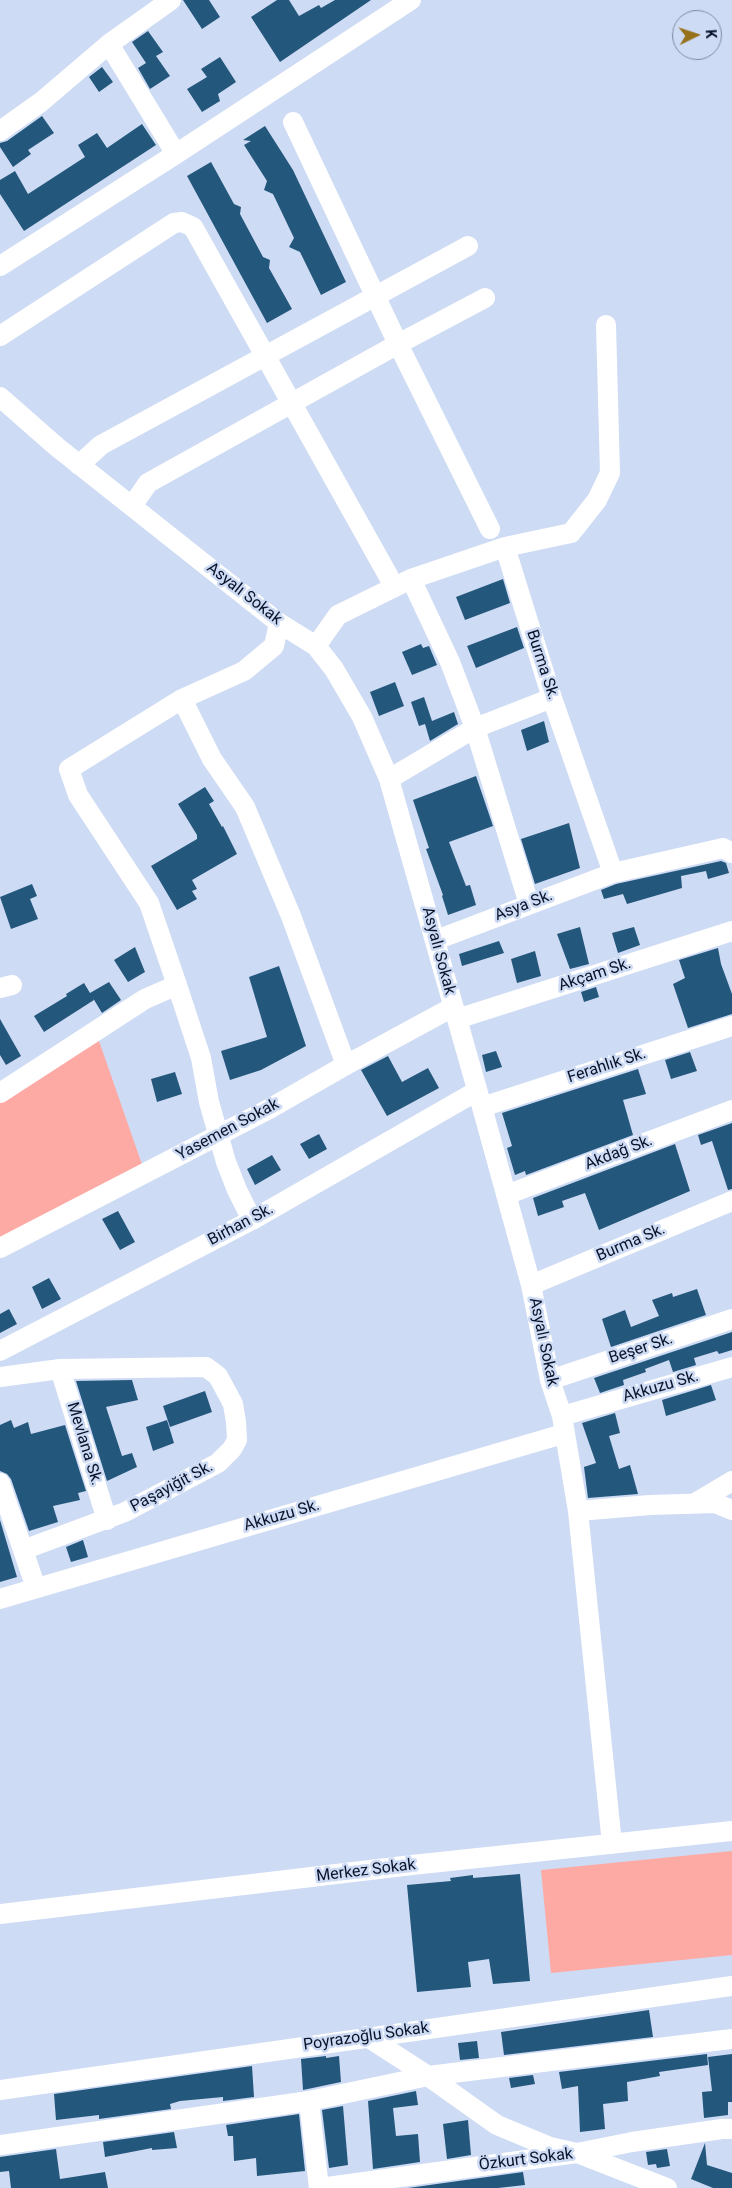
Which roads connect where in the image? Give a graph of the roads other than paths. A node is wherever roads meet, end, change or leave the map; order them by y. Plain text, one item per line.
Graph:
1 (171, 0) edge
2 (411, 0) edge
3 (109, 44) junction
4 (293, 122) dead end
5 (0, 131) edge
6 (176, 154) junction
7 (468, 246) dead end
8 (0, 266) edge
9 (375, 295) junction
10 (486, 298) dead end
11 (606, 325) dead end
12 (0, 336) edge
13 (398, 344) junction
14 (264, 356) junction
15 (0, 397) edge
16 (292, 402) junction
17 (79, 465) junction
18 (132, 506) junction
19 (490, 529) dead end
20 (505, 546) junction
21 (388, 577) dead end
22 (411, 579) junction
23 (279, 623) junction
24 (316, 646) junction
25 (552, 698) junction
26 (182, 699) junction
27 (475, 728) junction
28 (389, 780) junction
29 (732, 853) edge
30 (613, 873) junction
31 (529, 904) junction
32 (732, 931) edge
33 (436, 940) junction
34 (177, 985) junction
35 (455, 1013) junction
36 (732, 1026) edge
37 (346, 1065) junction
38 (0, 1094) edge
39 (480, 1099) junction
40 (732, 1110) edge
41 (219, 1135) junction
42 (506, 1196) junction
43 (732, 1201) edge
44 (252, 1220) junction
45 (0, 1248) edge
46 (531, 1284) junction
47 (732, 1319) edge
48 (0, 1352) edge
49 (732, 1366) edge
50 (60, 1368) junction
51 (0, 1377) edge
52 (550, 1380) junction
53 (563, 1425) junction
54 (732, 1481) edge
55 (0, 1484) edge
56 (694, 1503) junction
57 (732, 1510) edge
58 (578, 1511) junction
59 (107, 1520) junction
60 (23, 1550) junction
61 (36, 1588) junction
62 (0, 1599) edge
63 (732, 1831) edge
64 (612, 1844) junction
65 (0, 1914) edge
66 (732, 1986) edge
67 (366, 2036) junction
68 (732, 2040) edge
69 (428, 2076) junction
70 (0, 2090) edge
71 (309, 2101) junction
72 (732, 2130) edge
73 (0, 2145) edge
74 (577, 2153) junction
75 (319, 2188) edge
76 (667, 2188) edge

1 - 3 street
2 - 6 street
3 - 5 street
3 - 6 street
4 - 9 street
6 - 8 street
7 - 9 street
9 - 13 street
9 - 14 street
10 - 13 street
11 - 20 street
12 - 14 street
13 - 16 street
13 - 19 street
14 - 16 street
14 - 17 street
15 - 17 street, Asyalı Sokak
16 - 18 street
16 - 21 street
17 - 18 street, Asyalı Sokak
18 - 23 street, Asyalı Sokak
20 - 22 street
20 - 25 street, Burma Sk.
22 - 24 street
22 - 27 street
23 - 24 street, Asyalı Sokak
23 - 26 street
24 - 28 street, Asyalı Sokak
25 - 27 street
25 - 30 street, Burma Sk.
26 - 34 street
26 - 37 street
27 - 28 street
27 - 31 street
28 - 33 street, Asyalı Sokak
29 - 30 street
30 - 31 street, Asya Sk.
31 - 33 street, Asya Sk.
32 - 35 street, Akçam Sk.
33 - 35 street, Asyalı Sokak
34 - 38 street
34 - 41 street
35 - 37 street, Yasemen Sokak
35 - 39 street, Asyalı Sokak
36 - 39 street, Ferahlık Sk.
37 - 41 street, Yasemen Sokak
39 - 42 street, Asyalı Sokak
39 - 44 street, Birhan Sk.
40 - 42 street, Akdağ Sk.
41 - 44 street
41 - 45 street, Yasemen Sokak
42 - 46 street, Asyalı Sokak
43 - 46 street, Burma Sk.
44 - 48 street, Birhan Sk.
46 - 52 street, Asyalı Sokak
47 - 52 street, Beşer Sk.
49 - 53 street, Akkuzu Sk.
50 - 51 street, Paşayiğit Sk.
50 - 59 street, Mevlana Sk.
50 - 59 street, Paşayiğit Sk.
52 - 53 street, Asyalı Sokak
53 - 58 street, Asyalı Sokak
53 - 61 street, Akkuzu Sk.
54 - 56 street
55 - 60 street
56 - 57 street
56 - 58 street
58 - 64 street, Asyalı Sokak
59 - 60 street, Paşayiğit Sk.
60 - 61 street
61 - 62 street, Akkuzu Sk.
63 - 64 street, Merkez Sokak
64 - 65 street, Merkez Sokak
66 - 67 street, Poyrazoğlu Sokak
67 - 69 street
67 - 70 street, Poyrazoğlu Sokak
68 - 69 street
69 - 71 street
69 - 74 street
71 - 73 street
71 - 75 street
72 - 74 street, Özkurt Sokak
74 - 75 street, Özkurt Sokak
74 - 76 street

